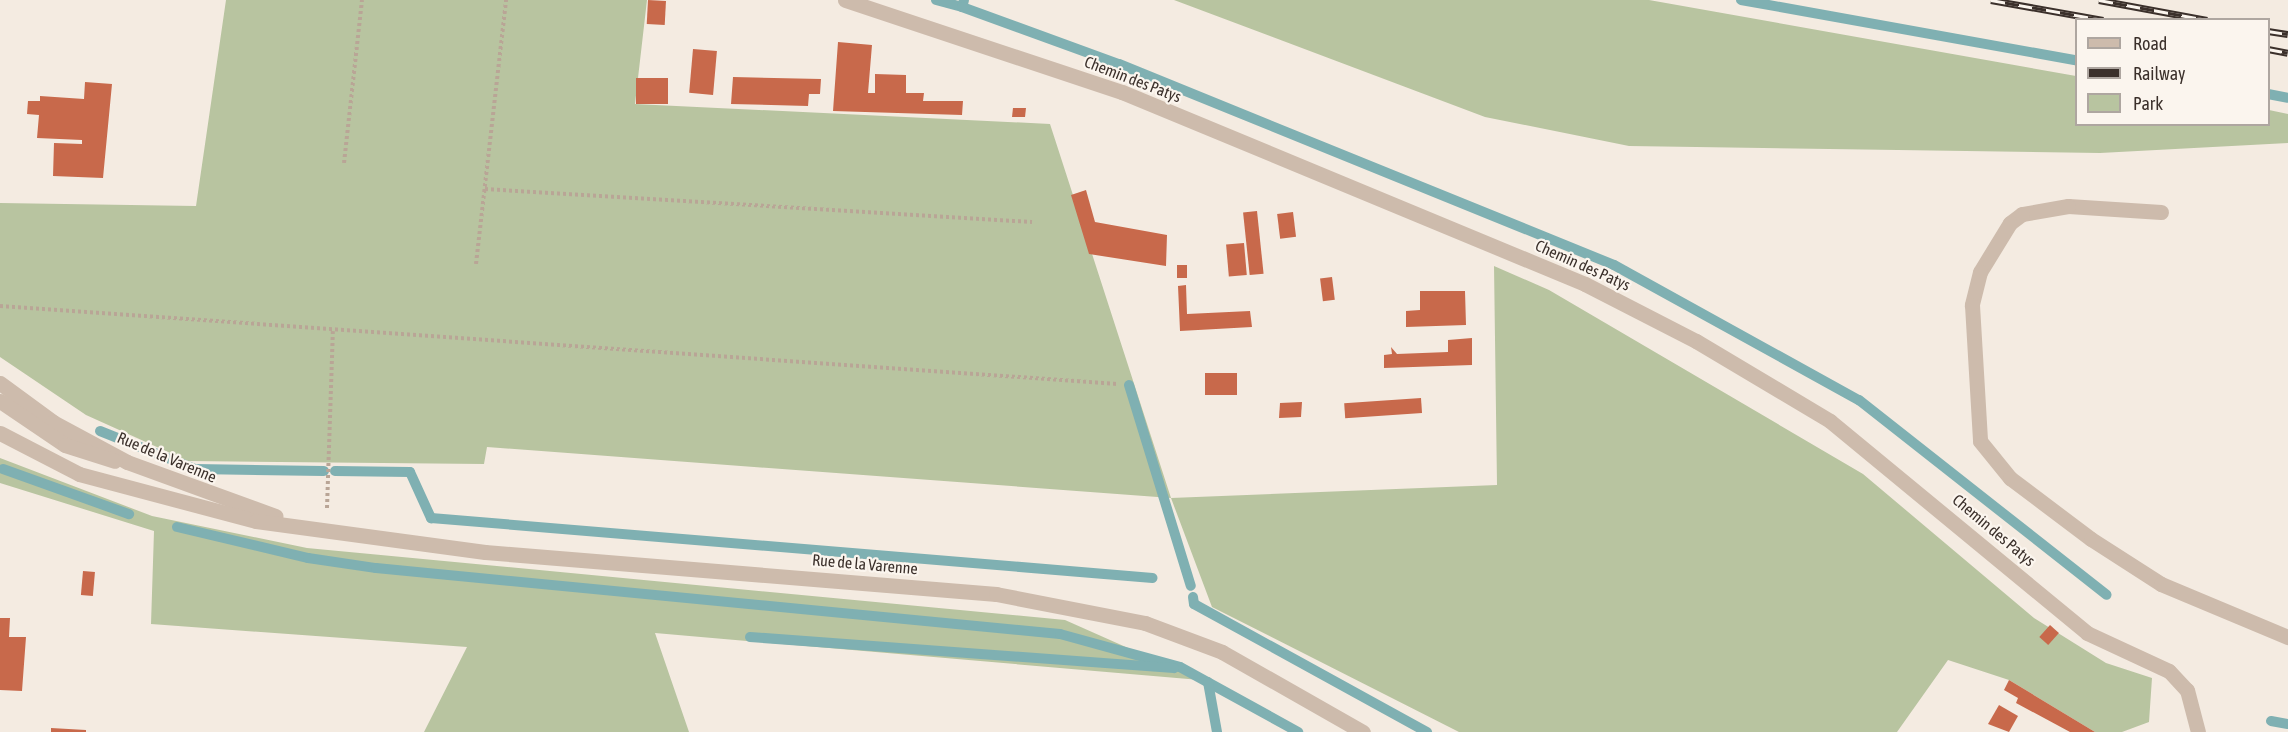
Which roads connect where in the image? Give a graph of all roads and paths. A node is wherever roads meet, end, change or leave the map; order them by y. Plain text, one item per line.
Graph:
1 (362, 0) edge
2 (506, 0) edge
3 (845, 0) edge
4 (344, 163) dead end
5 (485, 189) junction
6 (2161, 212) dead end
7 (1032, 222) dead end
8 (476, 264) dead end
9 (0, 306) edge
10 (333, 331) junction
11 (0, 383) edge
12 (1117, 384) dead end
13 (0, 401) edge
14 (0, 432) edge
15 (127, 462) junction
16 (331, 531) junction
17 (2288, 638) edge
18 (1363, 732) edge
19 (2198, 732) edge

1 - 4 path
2 - 5 path
3 - 19 street, Chemin des Patys
5 - 7 path
5 - 8 path
6 - 17 street
9 - 10 path
10 - 12 path
10 - 16 path
11 - 15 street, Rue de la Varenne
13 - 15 street
14 - 16 street, Rue de la Varenne
15 - 16 street, Rue de la Varenne
16 - 18 street, Rue de la Varenne

